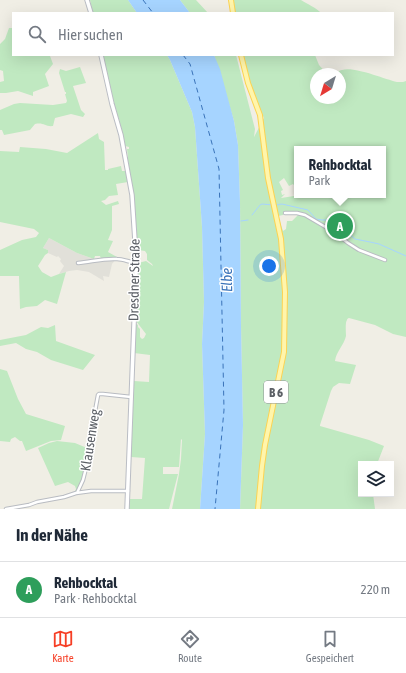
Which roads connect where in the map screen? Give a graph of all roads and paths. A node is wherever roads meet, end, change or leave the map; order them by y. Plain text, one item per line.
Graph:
1 (87, 0) edge
2 (231, 0) edge
3 (91, 12) edge
4 (233, 12) edge
5 (100, 56) edge
6 (241, 56) edge
7 (285, 212) dead end
8 (385, 260) dead end
9 (78, 263) dead end
10 (136, 263) junction
11 (132, 397) junction
12 (128, 491) junction
13 (76, 493) junction
14 (6, 509) edge
15 (127, 509) edge
16 (258, 509) edge

1 - 3 main road
2 - 4 main road
5 - 10 main road, Dresdner Straße
6 - 16 main road, B 6
7 - 8 street
9 - 10 street
10 - 11 main road, Dresdner Straße
11 - 12 main road, Dresdner Straße
11 - 13 street, Klausenweg
12 - 13 street
12 - 15 main road, Dresdner Straße
13 - 14 street

